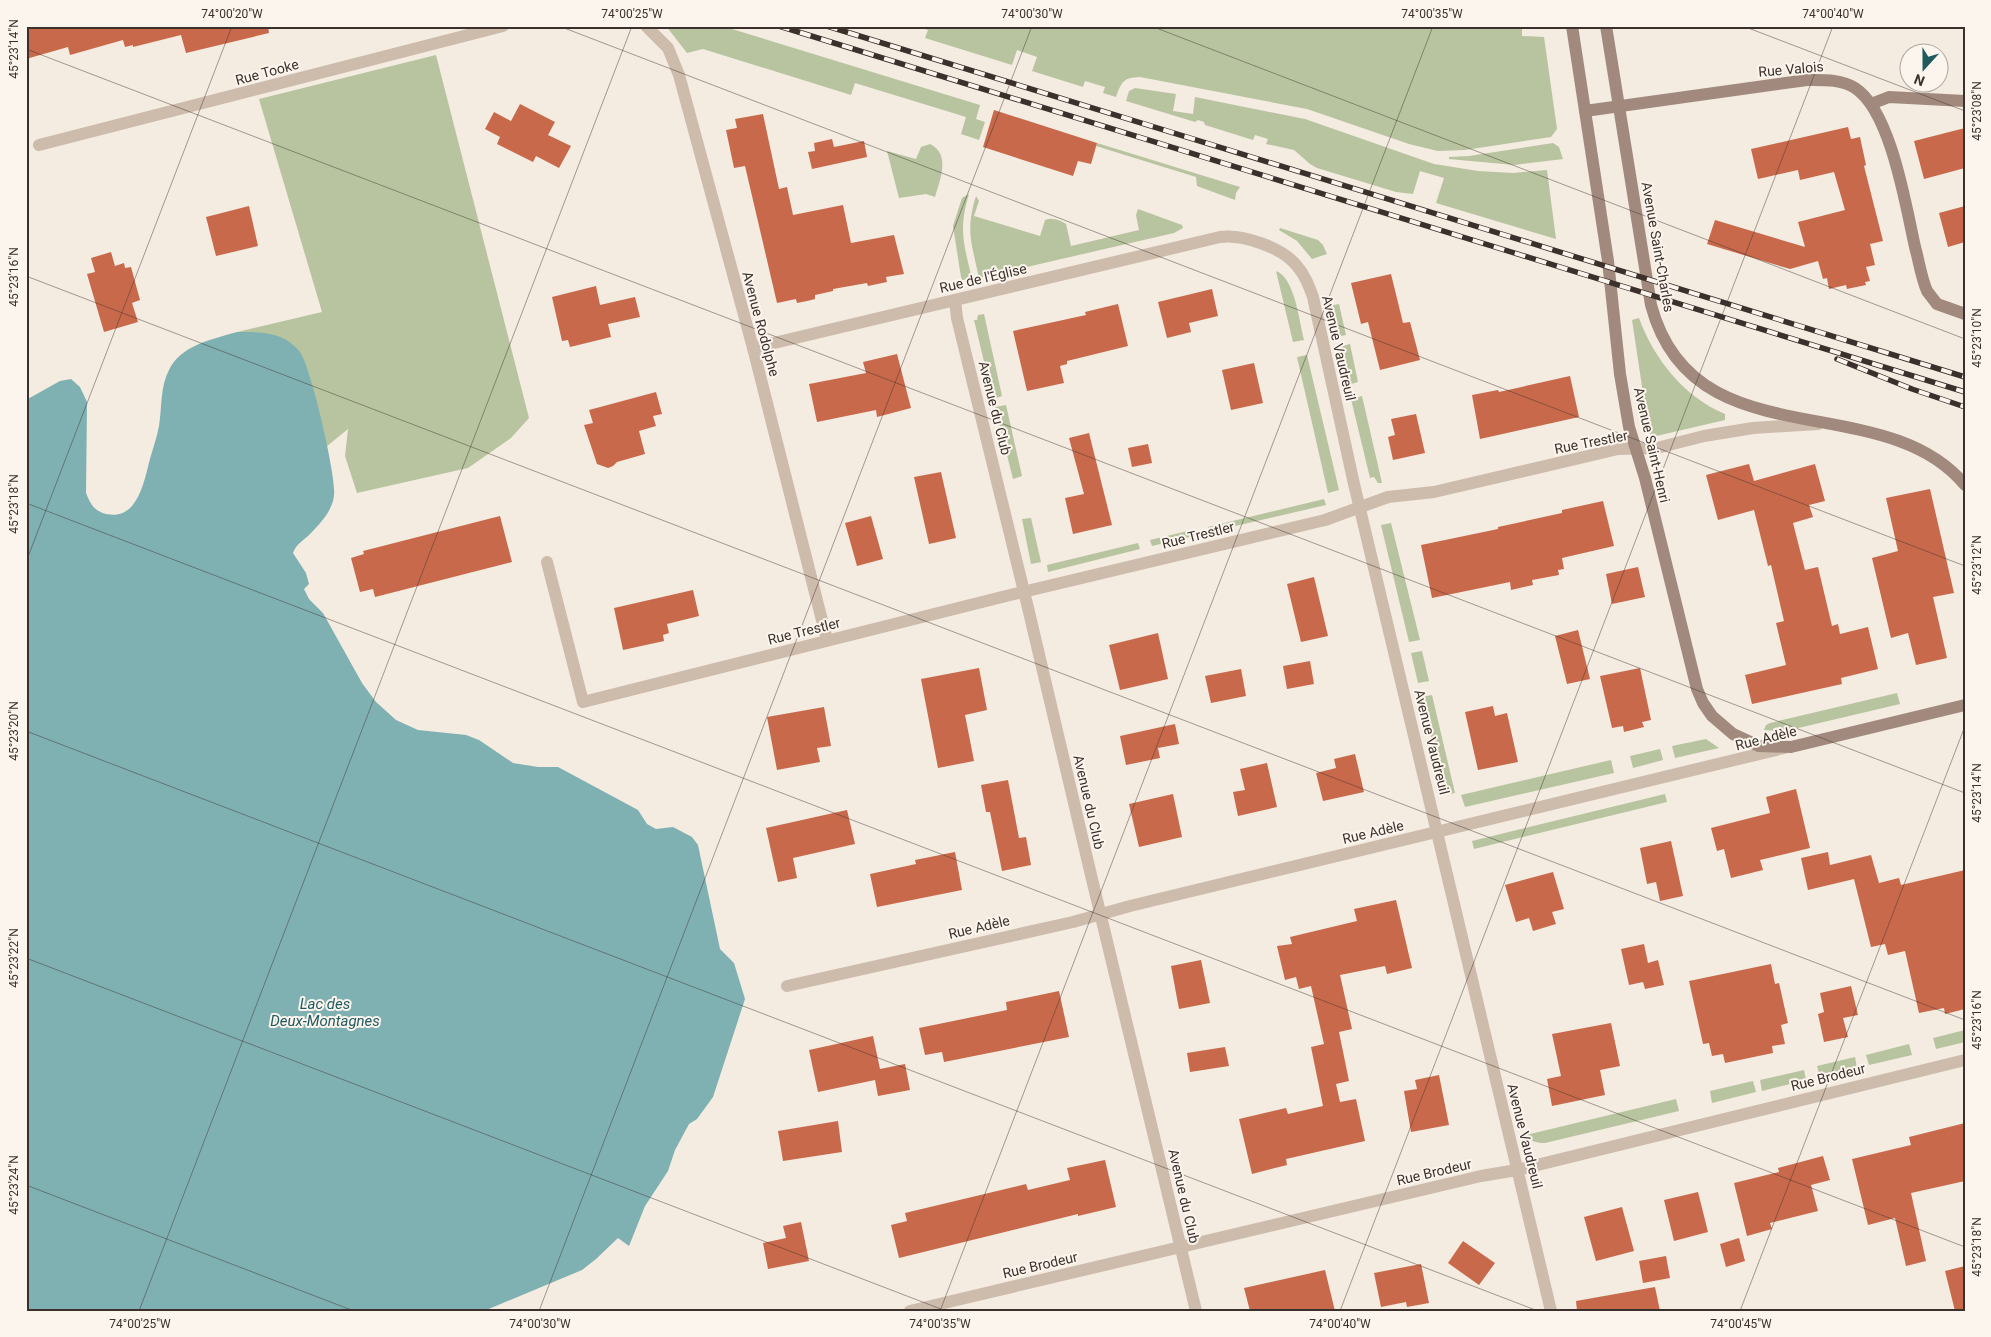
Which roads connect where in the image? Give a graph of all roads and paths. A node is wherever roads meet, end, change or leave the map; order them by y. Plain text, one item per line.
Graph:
1 (503, 26) edge
2 (646, 26) edge
3 (1572, 26) edge
4 (1606, 26) edge
5 (1965, 101) edge
6 (1871, 104) junction
7 (1618, 107) junction
8 (1585, 111) junction
9 (39, 145) dead end
10 (1220, 238) joint
11 (955, 300) junction
12 (1965, 314) edge
13 (753, 348) junction
14 (1822, 424) junction
15 (1635, 448) junction
16 (1965, 485) edge
17 (1360, 506) junction
18 (546, 562) dead end
19 (1024, 591) junction
20 (827, 640) junction
21 (1965, 705) edge
22 (1791, 747) junction
23 (1439, 832) junction
24 (1100, 914) junction
25 (787, 986) dead end
26 (1965, 1060) edge
27 (1517, 1170) junction
28 (1180, 1247) junction
29 (910, 1311) edge
30 (1196, 1311) edge
31 (1552, 1311) edge

1 - 9 street, Rue Tooke
2 - 13 street, Avenue Rodolphe
3 - 8 main road, Avenue Saint-Henri
4 - 7 main road, Avenue Saint-Charles
5 - 6 main road
6 - 7 main road, Rue Valois
6 - 12 main road, Rue Valois
7 - 8 main road, Rue Valois
7 - 14 main road, Avenue Saint-Charles
8 - 15 main road, Avenue Saint-Henri
10 - 11 street, Rue de l'Église
10 - 17 street, Avenue Vaudreuil
11 - 13 street, Rue de l'Église
11 - 19 street, Avenue du Club
13 - 20 street, Avenue Rodolphe
14 - 15 street, Rue Trestler
14 - 16 main road, Avenue Saint-Charles
15 - 17 street, Rue Trestler
15 - 22 main road, Avenue Saint-Henri
17 - 19 street, Rue Trestler
17 - 23 street, Avenue Vaudreuil
18 - 20 street, Rue Trestler
19 - 20 street, Rue Trestler
19 - 24 street, Avenue du Club
21 - 22 main road, Rue Adèle
22 - 23 street, Rue Adèle
23 - 24 street, Rue Adèle
23 - 27 street, Avenue Vaudreuil
24 - 25 street, Rue Adèle
24 - 28 street, Avenue du Club
26 - 27 street, Rue Brodeur
27 - 28 street, Rue Brodeur
27 - 31 street, Avenue Vaudreuil
28 - 29 street, Rue Brodeur
28 - 30 street, Avenue du Club

